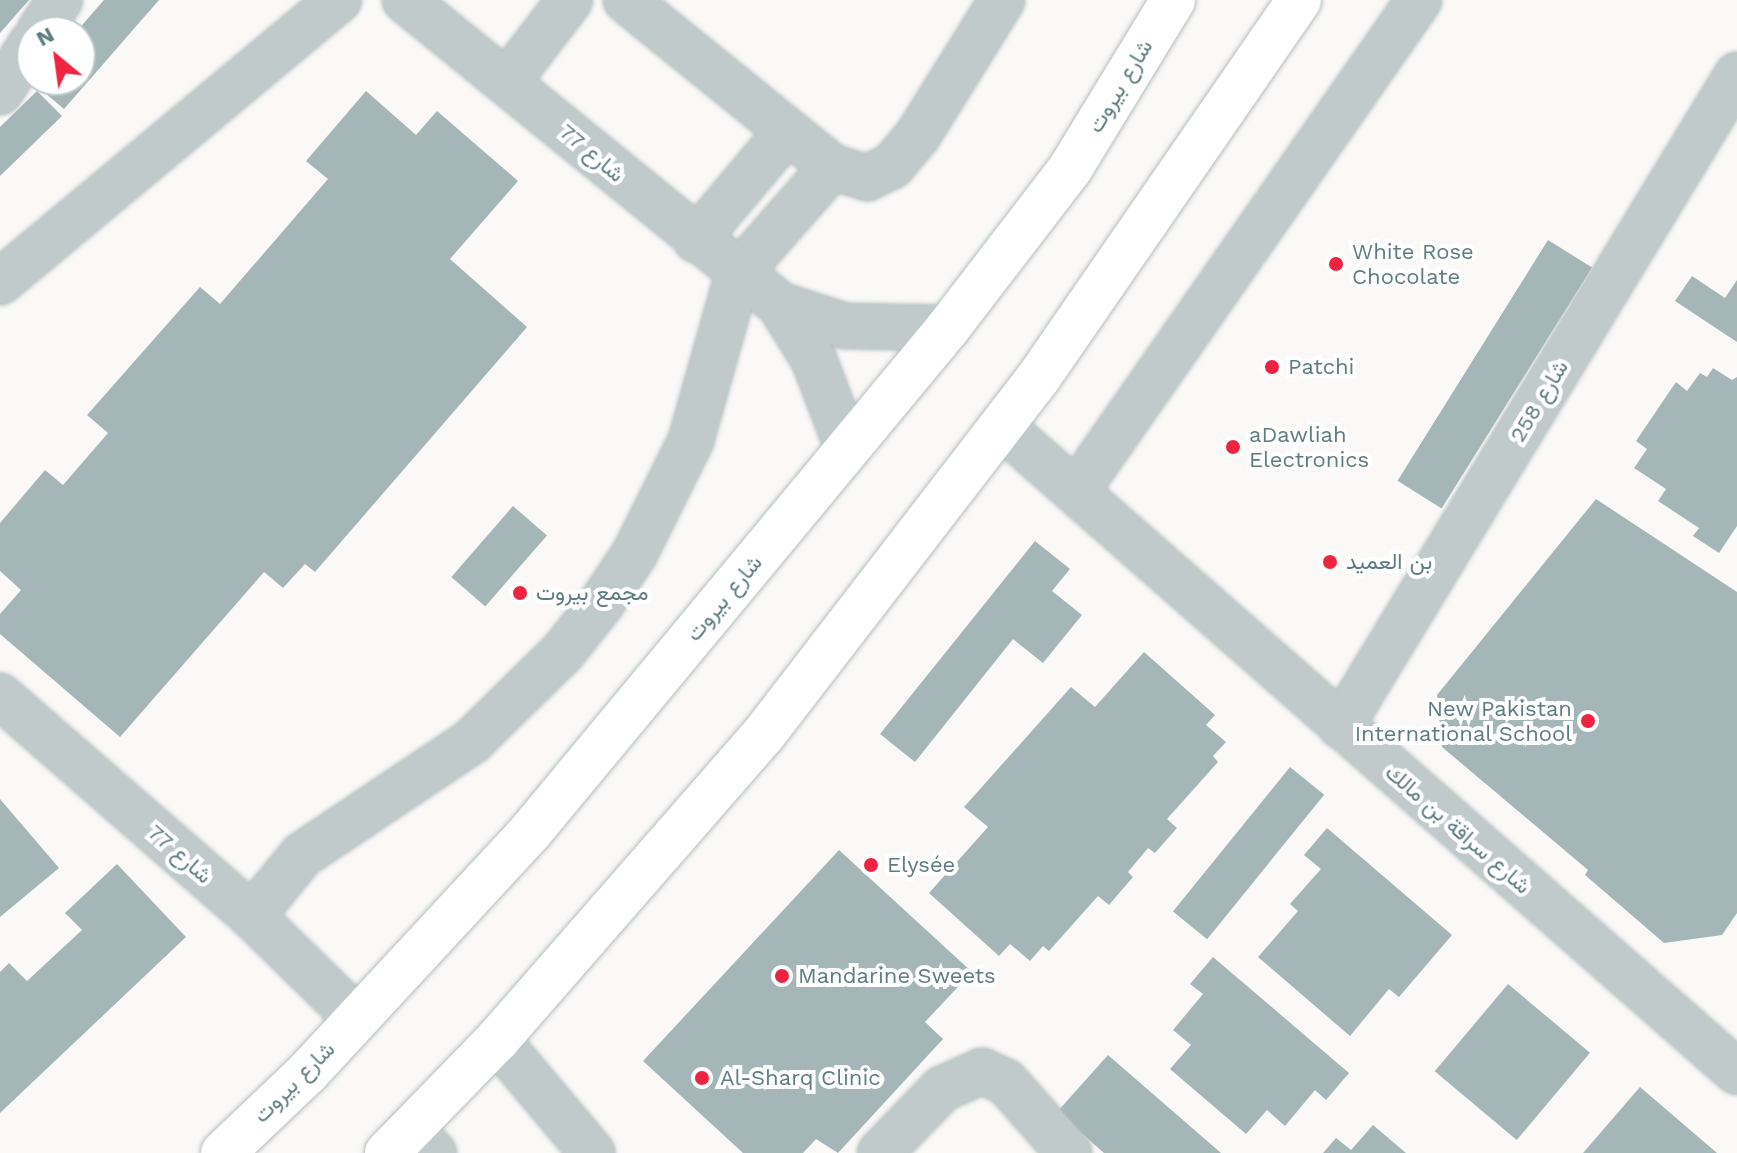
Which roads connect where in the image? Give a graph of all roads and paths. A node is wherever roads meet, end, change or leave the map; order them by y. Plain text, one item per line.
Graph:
1 (339, 0) edge
2 (405, 0) edge
3 (570, 0) edge
4 (626, 0) edge
5 (1002, 0) edge
6 (1165, 0) edge
7 (1173, 0) edge
8 (1299, 0) edge
9 (1419, 0) edge
10 (1142, 51) junction
11 (16, 68) edge
12 (1737, 75) edge
13 (507, 82) junction
14 (0, 92) edge
15 (787, 132) junction
16 (832, 167) junction
17 (696, 240) junction
18 (738, 274) junction
19 (0, 282) edge
20 (780, 305) junction
21 (948, 328) junction
22 (1001, 426) junction
23 (848, 449) junction
24 (1078, 489) junction
25 (0, 696) edge
26 (1341, 726) junction
27 (252, 916) junction
28 (356, 1018) junction
29 (497, 1040) junction
30 (1737, 1070) edge
31 (410, 1145) edge
32 (223, 1153) edge
33 (592, 1153) edge
34 (880, 1153) edge
35 (1069, 1153) edge

1 - 19 street
2 - 13 street, شارع 77
3 - 13 street
4 - 15 street
5 - 16 street
6 - 10 main road
7 - 10 main road, شارع بيروت
8 - 22 main road
9 - 24 street
10 - 21 main road, شارع بيروت
11 - 14 street
12 - 26 street, شارع 258
13 - 17 street, شارع 77
15 - 16 street
15 - 17 street
16 - 18 street
17 - 18 street, شارع 77
18 - 20 street, شارع 77
18 - 27 street
20 - 21 street, شارع 77
20 - 23 street, شارع 77
21 - 23 main road, شارع بيروت
22 - 24 street, شارع سراقة بن مالك
22 - 29 main road
23 - 28 main road, شارع بيروت
24 - 26 street, شارع سراقة بن مالك
25 - 27 street, شارع 77
26 - 30 street, شارع سراقة بن مالك
27 - 28 street, شارع 77
28 - 32 main road, شارع بيروت
29 - 31 main road
29 - 33 street
34 - 35 street

